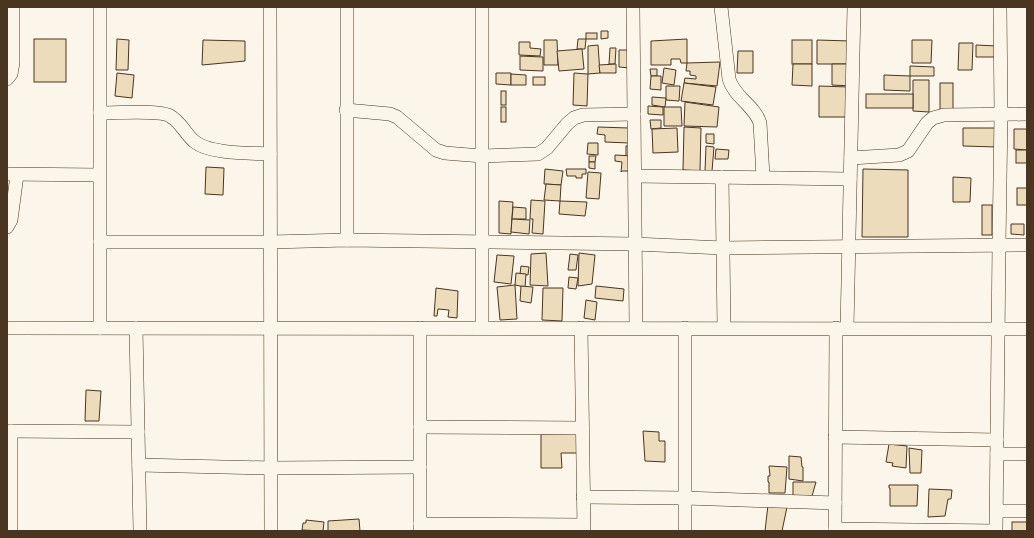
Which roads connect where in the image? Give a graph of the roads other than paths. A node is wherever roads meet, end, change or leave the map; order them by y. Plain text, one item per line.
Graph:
1 (13, 7) edge
2 (100, 7) edge
3 (270, 7) edge
4 (347, 7) edge
5 (482, 7) edge
6 (633, 7) edge
7 (722, 7) edge
8 (854, 7) edge
9 (1000, 7) edge
10 (7, 78) edge
11 (346, 110) junction
12 (100, 113) junction
13 (634, 114) junction
14 (1027, 114) edge
15 (1001, 115) junction
16 (270, 154) junction
17 (482, 156) junction
18 (851, 158) junction
19 (12, 175) edge
20 (99, 175) junction
21 (635, 176) junction
22 (722, 177) junction
23 (763, 177) junction
24 (850, 179) junction
25 (7, 227) edge
26 (347, 240) junction
27 (100, 242) junction
28 (270, 242) junction
29 (482, 242) junction
30 (635, 244) junction
31 (998, 245) junction
32 (1027, 245) edge
33 (849, 246) junction
34 (723, 248) junction
35 (7, 328) edge
36 (100, 328) junction
37 (136, 328) junction
38 (271, 328) junction
39 (420, 328) junction
40 (482, 328) junction
41 (581, 328) junction
42 (636, 328) junction
43 (685, 328) junction
44 (724, 328) junction
45 (841, 328) junction
46 (998, 328) junction
47 (1027, 328) edge
48 (420, 427) junction
49 (582, 428) junction
50 (9, 431) edge
51 (138, 432) junction
52 (835, 437) junction
53 (997, 440) junction
54 (997, 454) junction
55 (1027, 454) edge
56 (139, 465) junction
57 (271, 468) junction
58 (420, 468) junction
59 (583, 497) junction
60 (685, 498) junction
61 (835, 503) junction
62 (997, 511) junction
63 (1027, 511) edge
64 (420, 527) edge
65 (583, 528) edge
66 (835, 530) edge
67 (11, 531) edge
68 (140, 531) edge
69 (271, 531) edge
70 (685, 531) edge
71 (996, 531) edge

1 - 10 street
2 - 12 street
3 - 16 street
4 - 11 street
5 - 17 street
6 - 13 street
7 - 23 street
8 - 18 street
9 - 15 street
11 - 17 street
11 - 26 street
12 - 16 street
12 - 20 street
13 - 17 street
13 - 21 street
14 - 15 street
15 - 18 street
15 - 31 street
16 - 28 street
17 - 29 street
18 - 24 street
19 - 20 street
19 - 25 street
20 - 27 street
21 - 22 street
21 - 30 street
22 - 23 street
22 - 34 street
23 - 24 street
24 - 33 street
26 - 28 street
26 - 29 street
27 - 28 street
27 - 36 street
28 - 38 street
29 - 30 street
29 - 40 street
30 - 34 street
30 - 42 street
31 - 32 street
31 - 33 street
31 - 46 street
33 - 34 street
33 - 45 street
34 - 44 street
35 - 36 street
36 - 37 street
37 - 38 street
37 - 51 street
38 - 39 street
38 - 57 street
39 - 40 street
39 - 48 street
40 - 41 street
41 - 42 street
41 - 49 street
42 - 43 street
43 - 44 street
43 - 60 street
44 - 45 street
45 - 46 street
45 - 52 street
46 - 47 street
46 - 53 street
48 - 49 street
48 - 58 street
49 - 59 street
50 - 51 street
50 - 67 street
51 - 56 street
52 - 53 street
52 - 61 street
53 - 54 street
54 - 55 street
54 - 62 street
56 - 57 street
56 - 68 street
57 - 58 street
57 - 69 street
58 - 64 street
59 - 60 street
59 - 65 street
60 - 61 street
60 - 70 street
61 - 66 street
62 - 63 street
62 - 71 street
64 - 65 street
66 - 71 street

